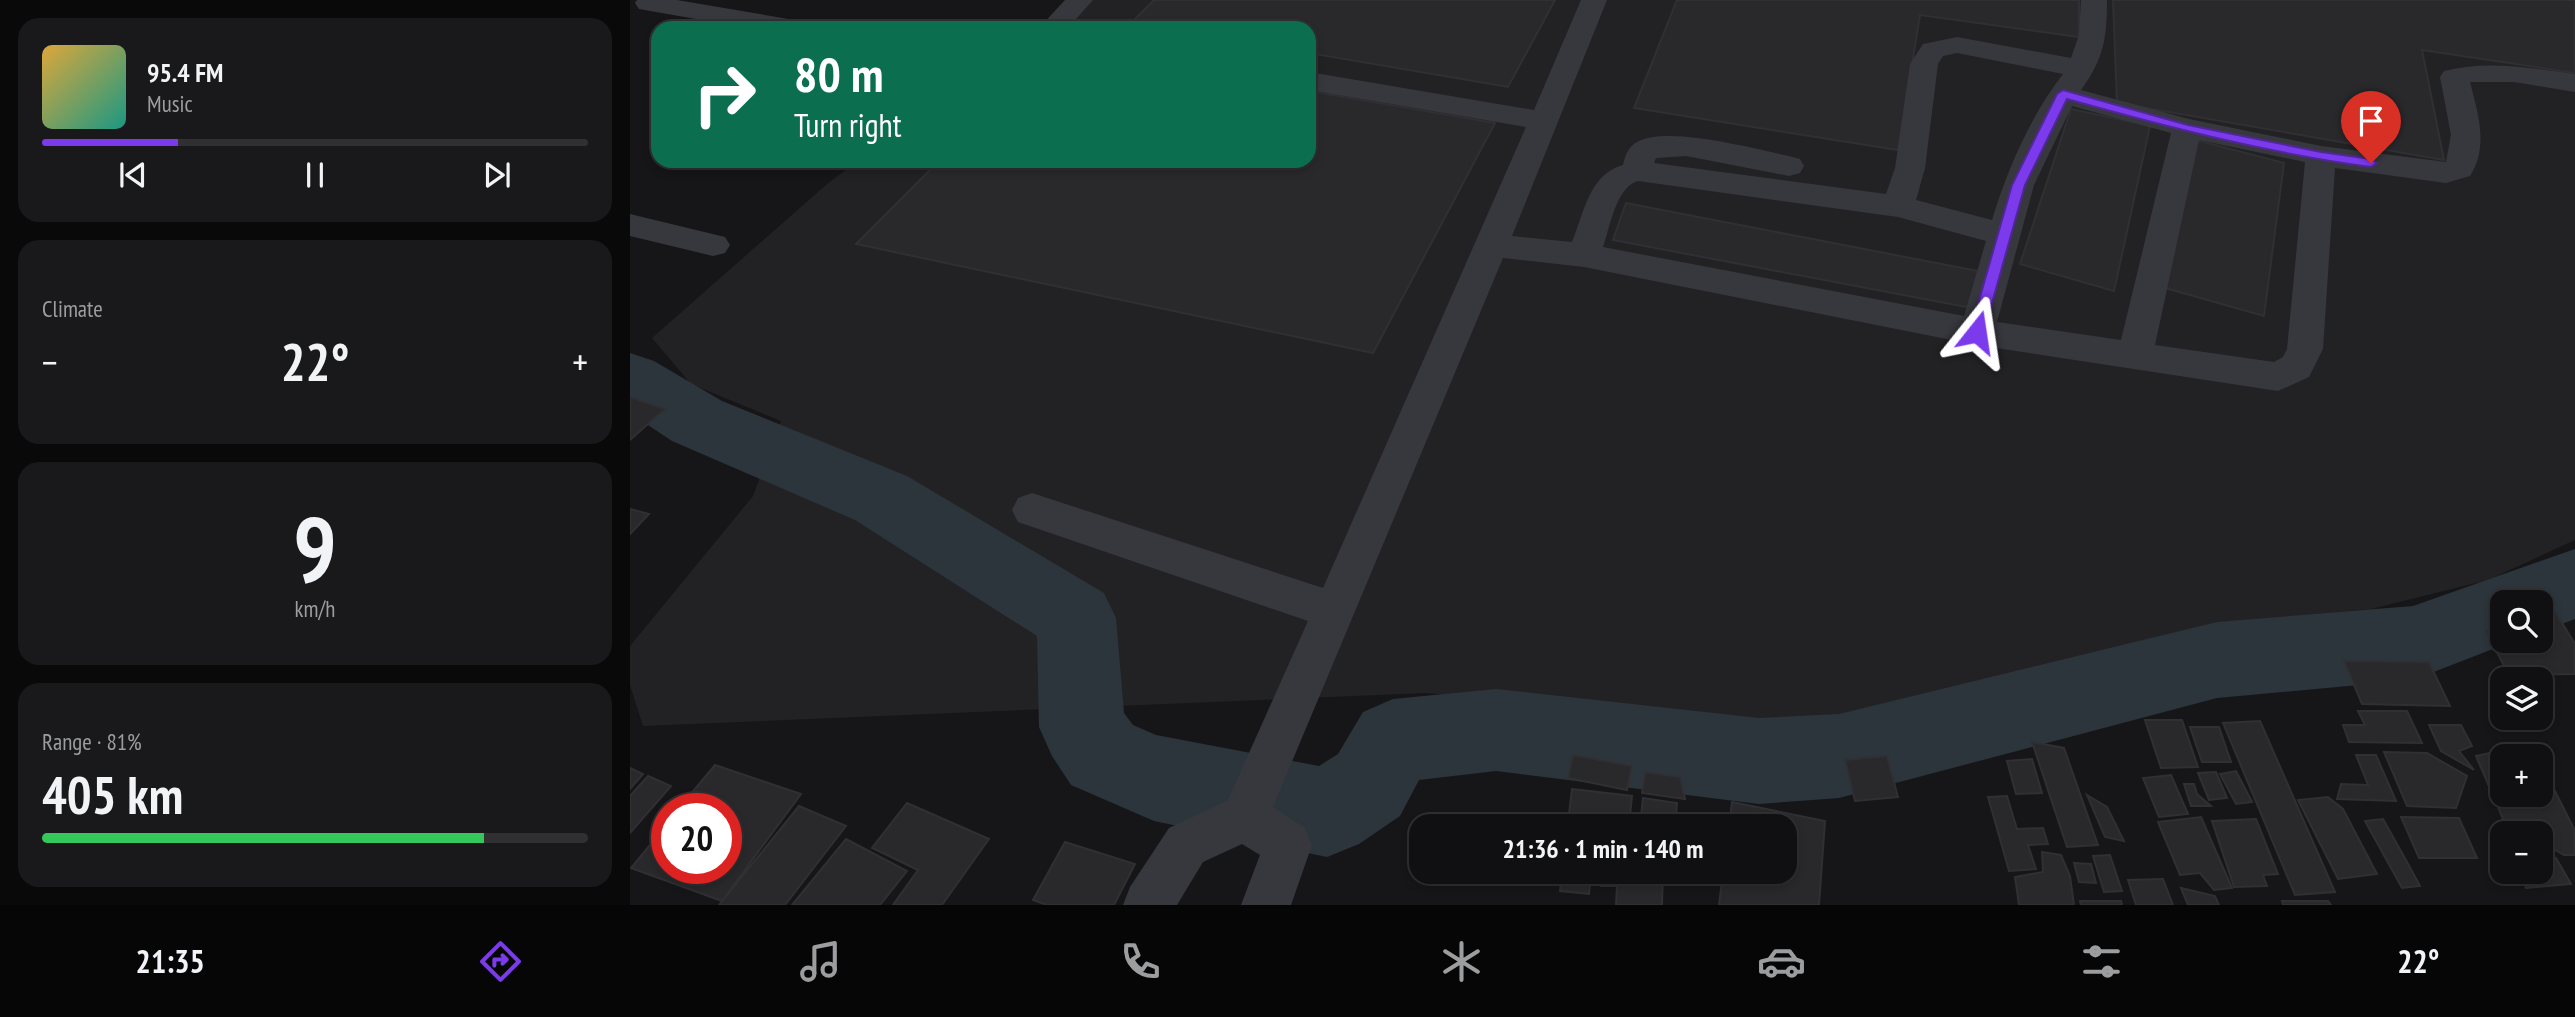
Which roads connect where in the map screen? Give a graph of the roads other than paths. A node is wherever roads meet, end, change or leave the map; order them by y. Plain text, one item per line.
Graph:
1 (1080, 0) edge
2 (1594, 0) edge
3 (2094, 0) edge
4 (643, 6) edge
5 (746, 21) edge
6 (1060, 21) edge
7 (2082, 69) junction
8 (1316, 82) edge
9 (2575, 83) edge
10 (2063, 94) junction
11 (1545, 121) junction
12 (2187, 128) junction
13 (2321, 156) junction
14 (1902, 193) junction
15 (630, 225) edge
16 (2003, 234) junction
17 (713, 245) dead end
18 (1493, 246) junction
19 (1584, 255) junction
20 (1977, 332) junction
21 (2135, 355) junction
22 (1032, 510) dead end
23 (1333, 610) junction
24 (1245, 817) junction
25 (1148, 905) edge
26 (1266, 905) edge

1 - 6 lane
2 - 11 lane
3 - 7 lane
4 - 5 lane
7 - 10 lane
7 - 14 lane
8 - 11 lane
9 - 13 lane
10 - 12 lane
10 - 16 lane
11 - 18 lane
12 - 13 lane
12 - 21 lane
13 - 21 lane
14 - 16 lane
14 - 19 lane
15 - 17 lane
16 - 20 lane
18 - 19 lane
18 - 23 lane
19 - 20 lane
20 - 21 lane
22 - 23 lane
23 - 24 lane
24 - 25 lane
24 - 26 lane

